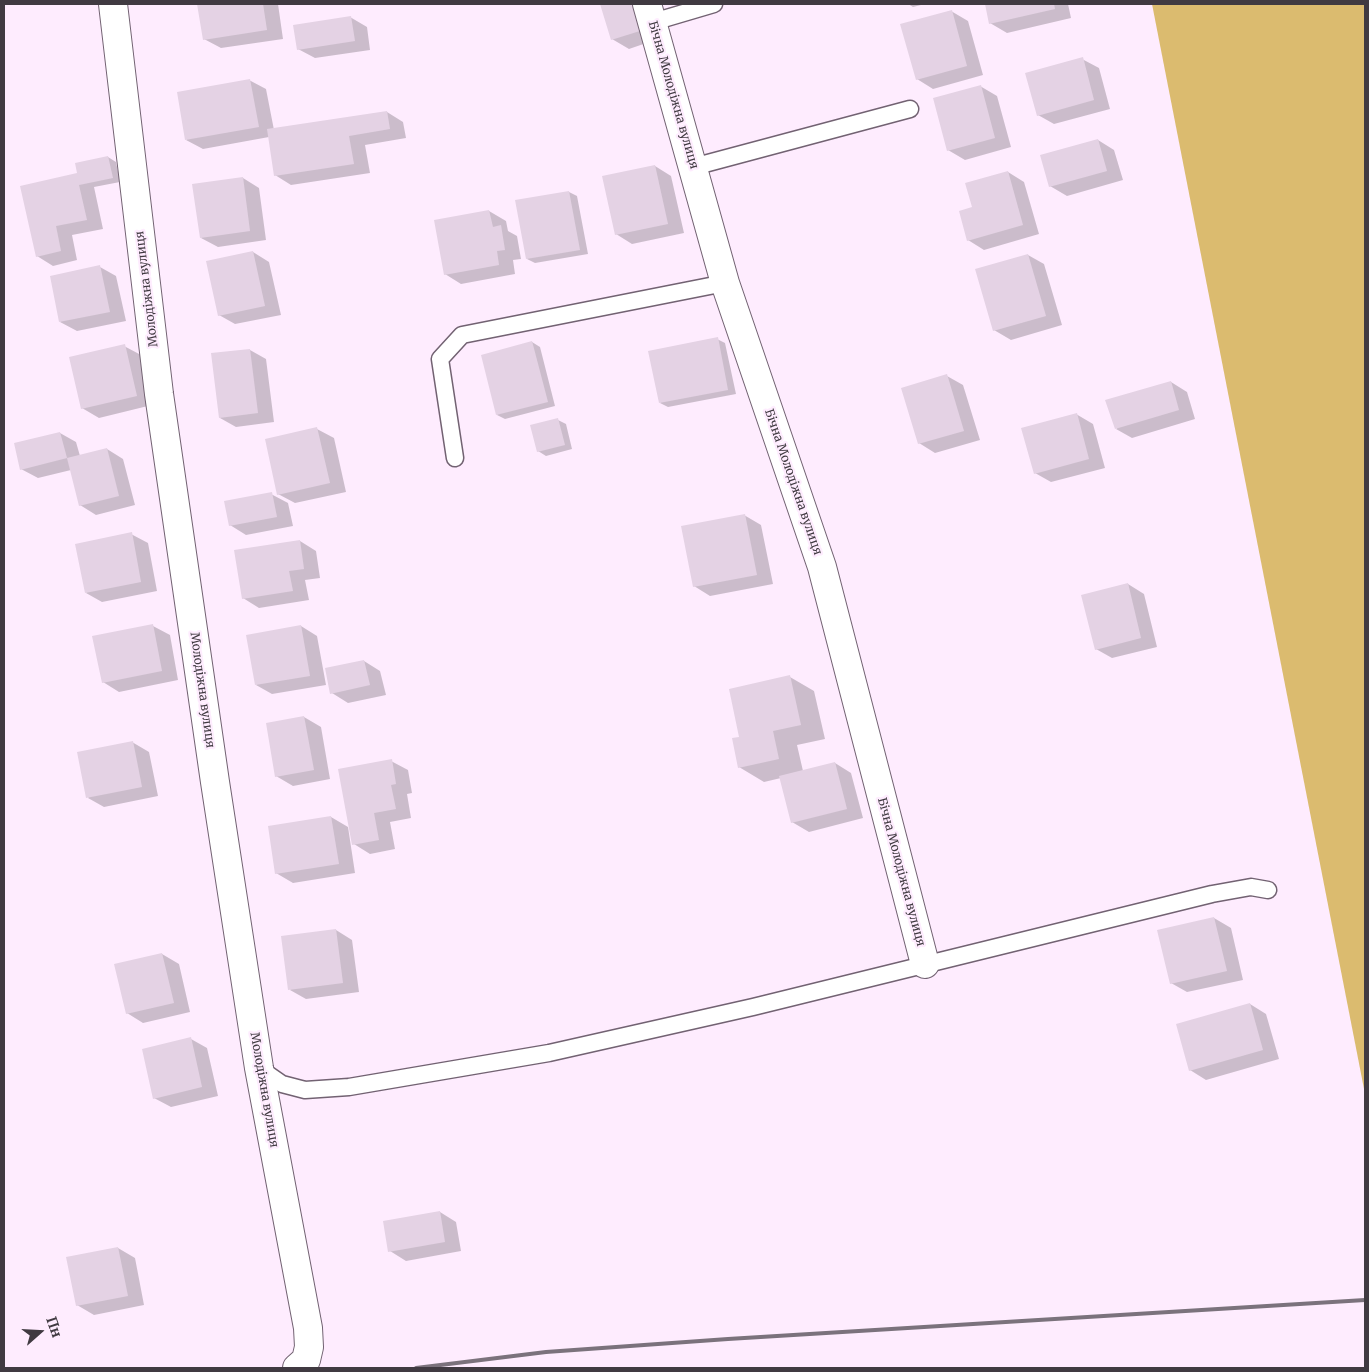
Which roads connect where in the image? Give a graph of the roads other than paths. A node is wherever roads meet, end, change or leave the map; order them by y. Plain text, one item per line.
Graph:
1 (112, 4) edge
2 (714, 4) edge
3 (650, 13) edge
4 (910, 109) dead end
5 (693, 166) junction
6 (725, 283) junction
7 (456, 458) dead end
8 (1268, 890) dead end
9 (925, 964) junction
10 (259, 1068) junction
11 (297, 1368) edge

1 - 10 street, Молодіжна вулиця
2 - 3 lane
3 - 5 street, Бічна Молодіжна вулиця
4 - 5 lane
5 - 6 street, Бічна Молодіжна вулиця
6 - 7 lane
6 - 9 street, Бічна Молодіжна вулиця
8 - 9 lane
9 - 10 lane
10 - 11 street, Молодіжна вулиця

